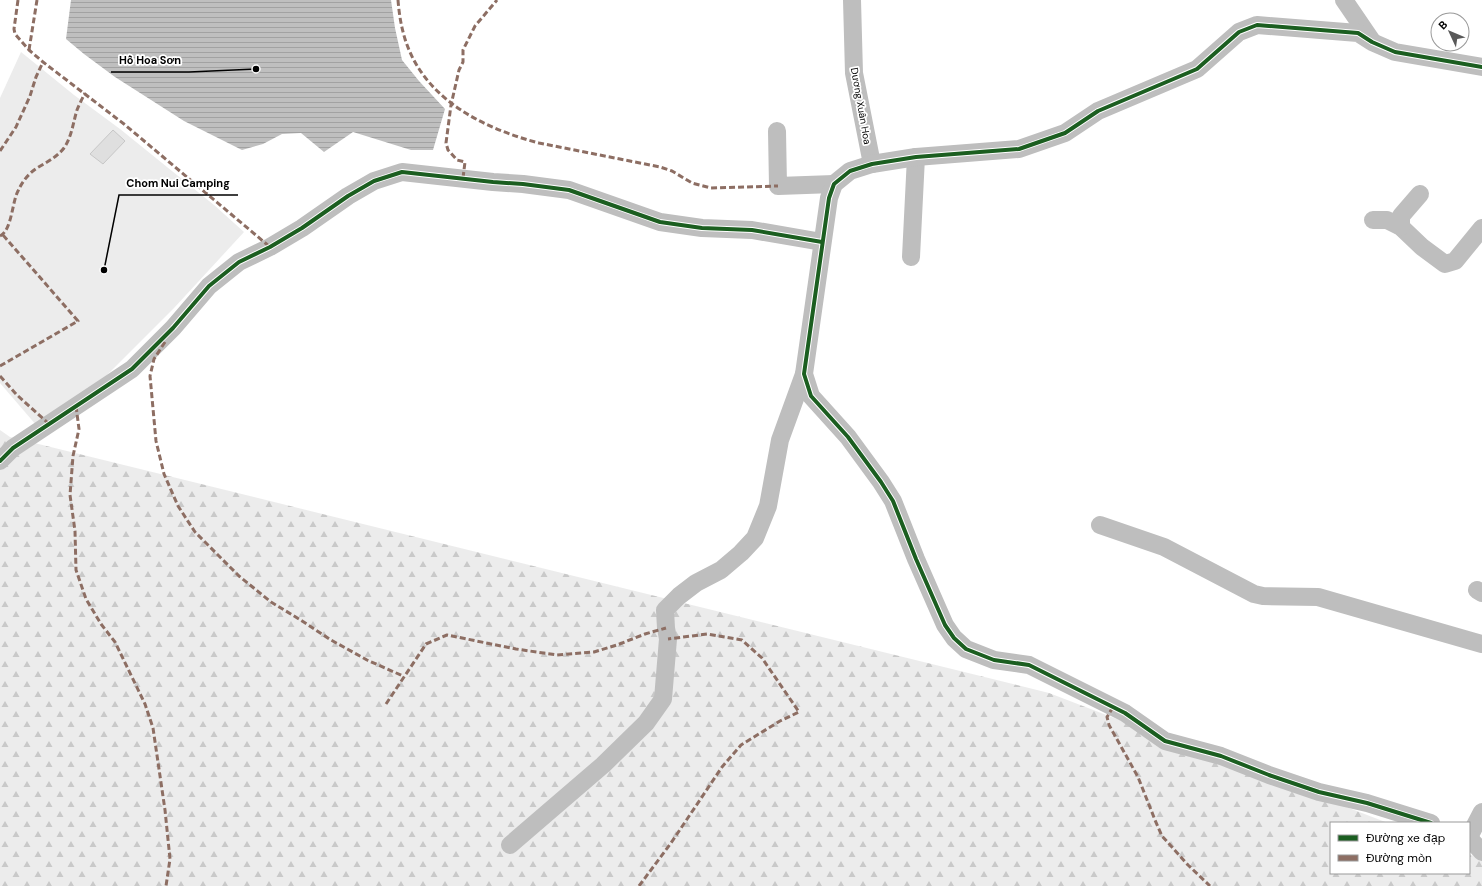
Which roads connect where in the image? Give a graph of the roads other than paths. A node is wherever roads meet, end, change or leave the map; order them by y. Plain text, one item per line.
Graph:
1 (852, 0) edge
2 (1344, 0) edge
3 (1372, 42) junction
4 (1482, 67) edge
5 (777, 131) dead end
6 (916, 157) junction
7 (872, 164) junction
8 (834, 184) junction
9 (1420, 194) dead end
10 (1373, 220) dead end
11 (1401, 227) junction
12 (1482, 228) edge
13 (822, 242) junction
14 (911, 257) dead end
15 (804, 374) junction
16 (0, 461) edge
17 (1100, 525) dead end
18 (1482, 644) edge
19 (1482, 812) edge
20 (1427, 822) edge
21 (1470, 836) edge
22 (1470, 839) edge
23 (510, 845) dead end
24 (1482, 852) edge

1 - 7 street, Dương Xuân Hoa
2 - 3 street
3 - 4 street
3 - 6 street
5 - 8 street
6 - 7 street
6 - 14 street
7 - 8 street
8 - 13 street
9 - 11 street
10 - 11 street
11 - 12 street
13 - 15 street
13 - 16 street
15 - 20 street
15 - 23 street
17 - 18 street
19 - 21 street
22 - 24 street

